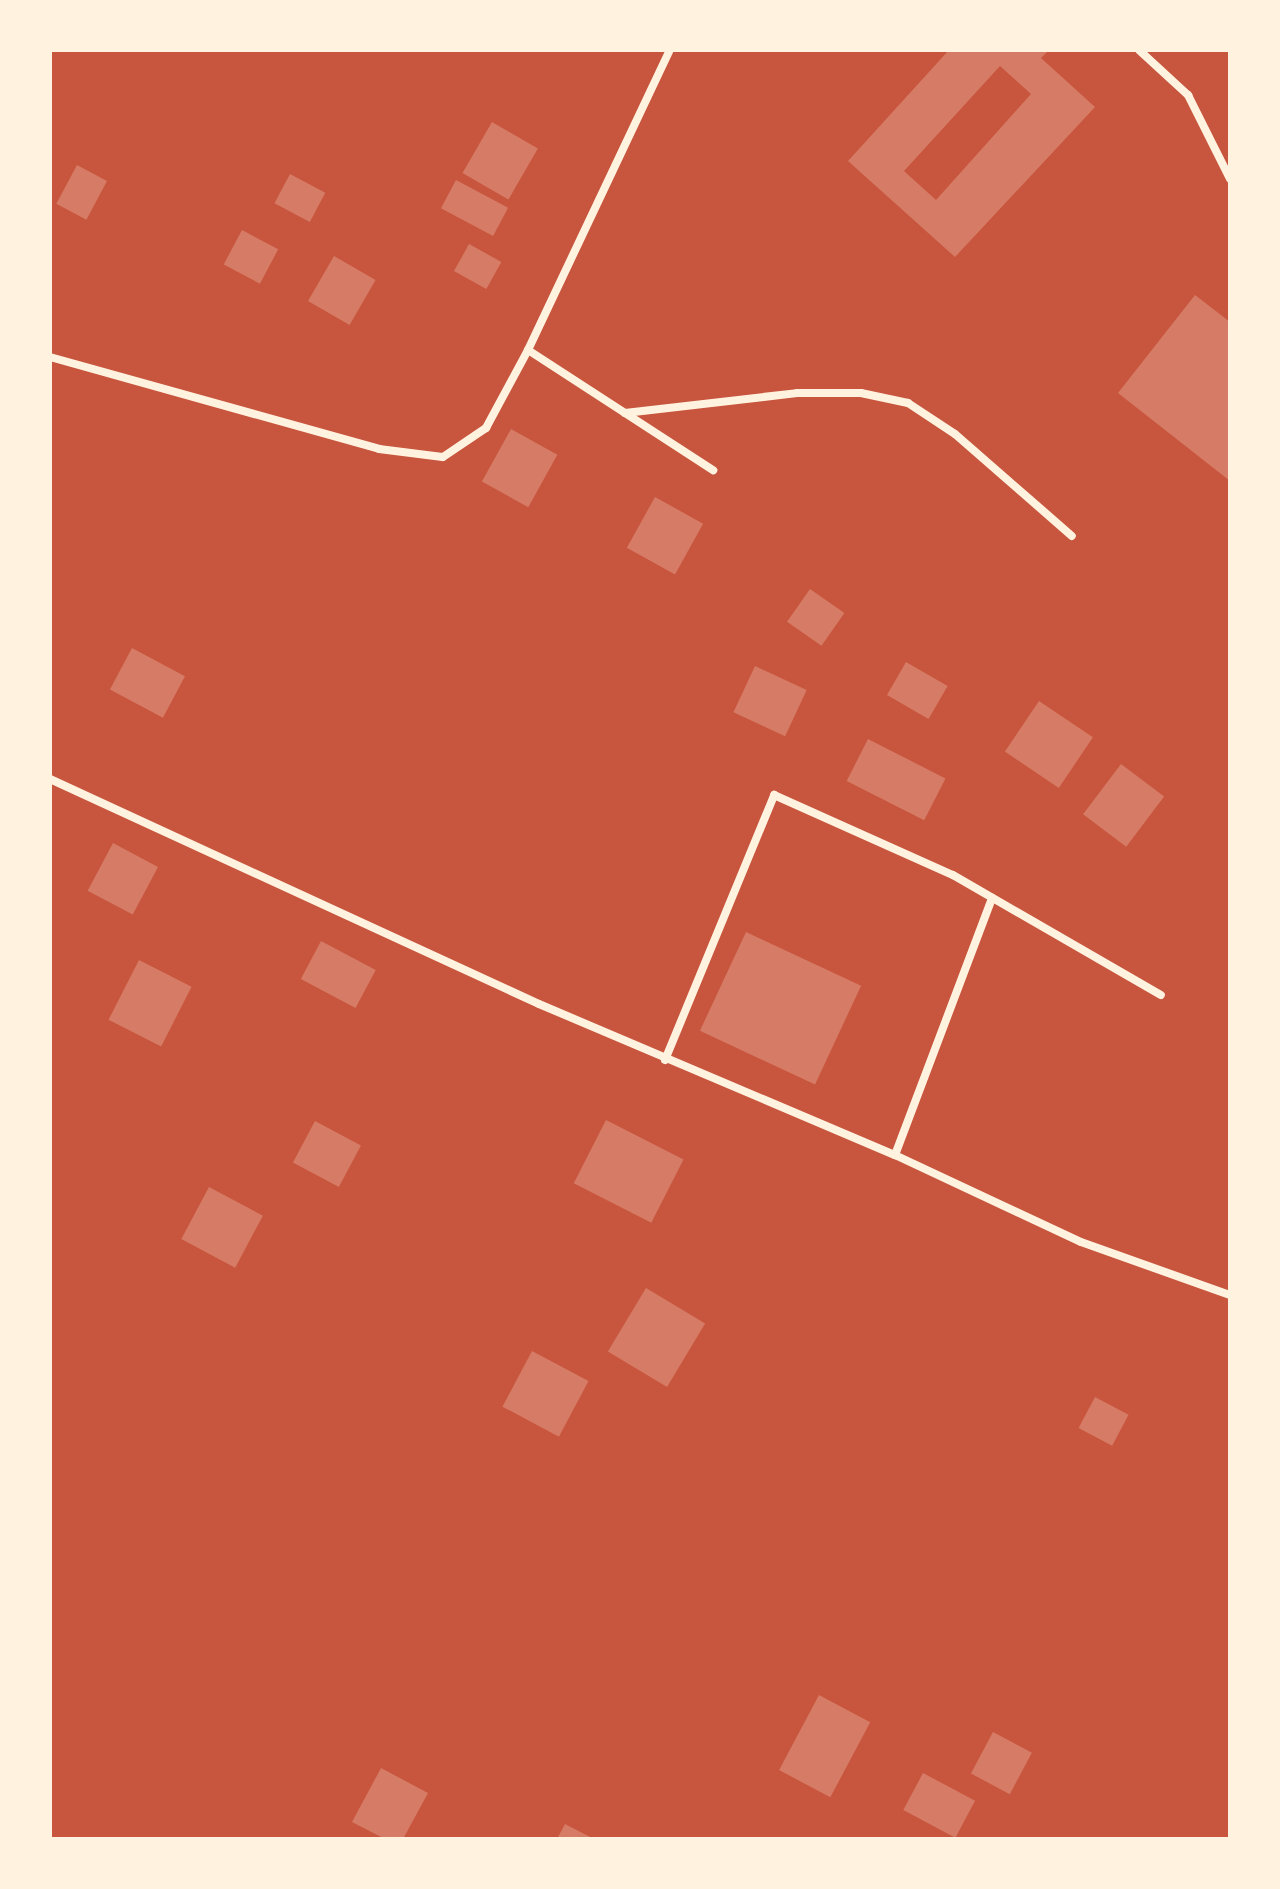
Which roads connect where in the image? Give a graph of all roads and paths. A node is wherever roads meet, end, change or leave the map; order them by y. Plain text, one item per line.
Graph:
1 (670, 50) edge
2 (1139, 50) edge
3 (1230, 179) edge
4 (528, 350) junction
5 (50, 357) edge
6 (625, 413) junction
7 (713, 470) dead end
8 (1072, 536) dead end
9 (50, 779) edge
10 (992, 898) junction
11 (1161, 995) dead end
12 (665, 1060) junction
13 (895, 1155) junction
14 (1230, 1295) edge

1 - 4 street
2 - 3 street
4 - 5 street
4 - 6 street
6 - 7 street
6 - 8 street
9 - 12 street
10 - 11 street
10 - 12 street
10 - 13 street
12 - 13 street
13 - 14 street

